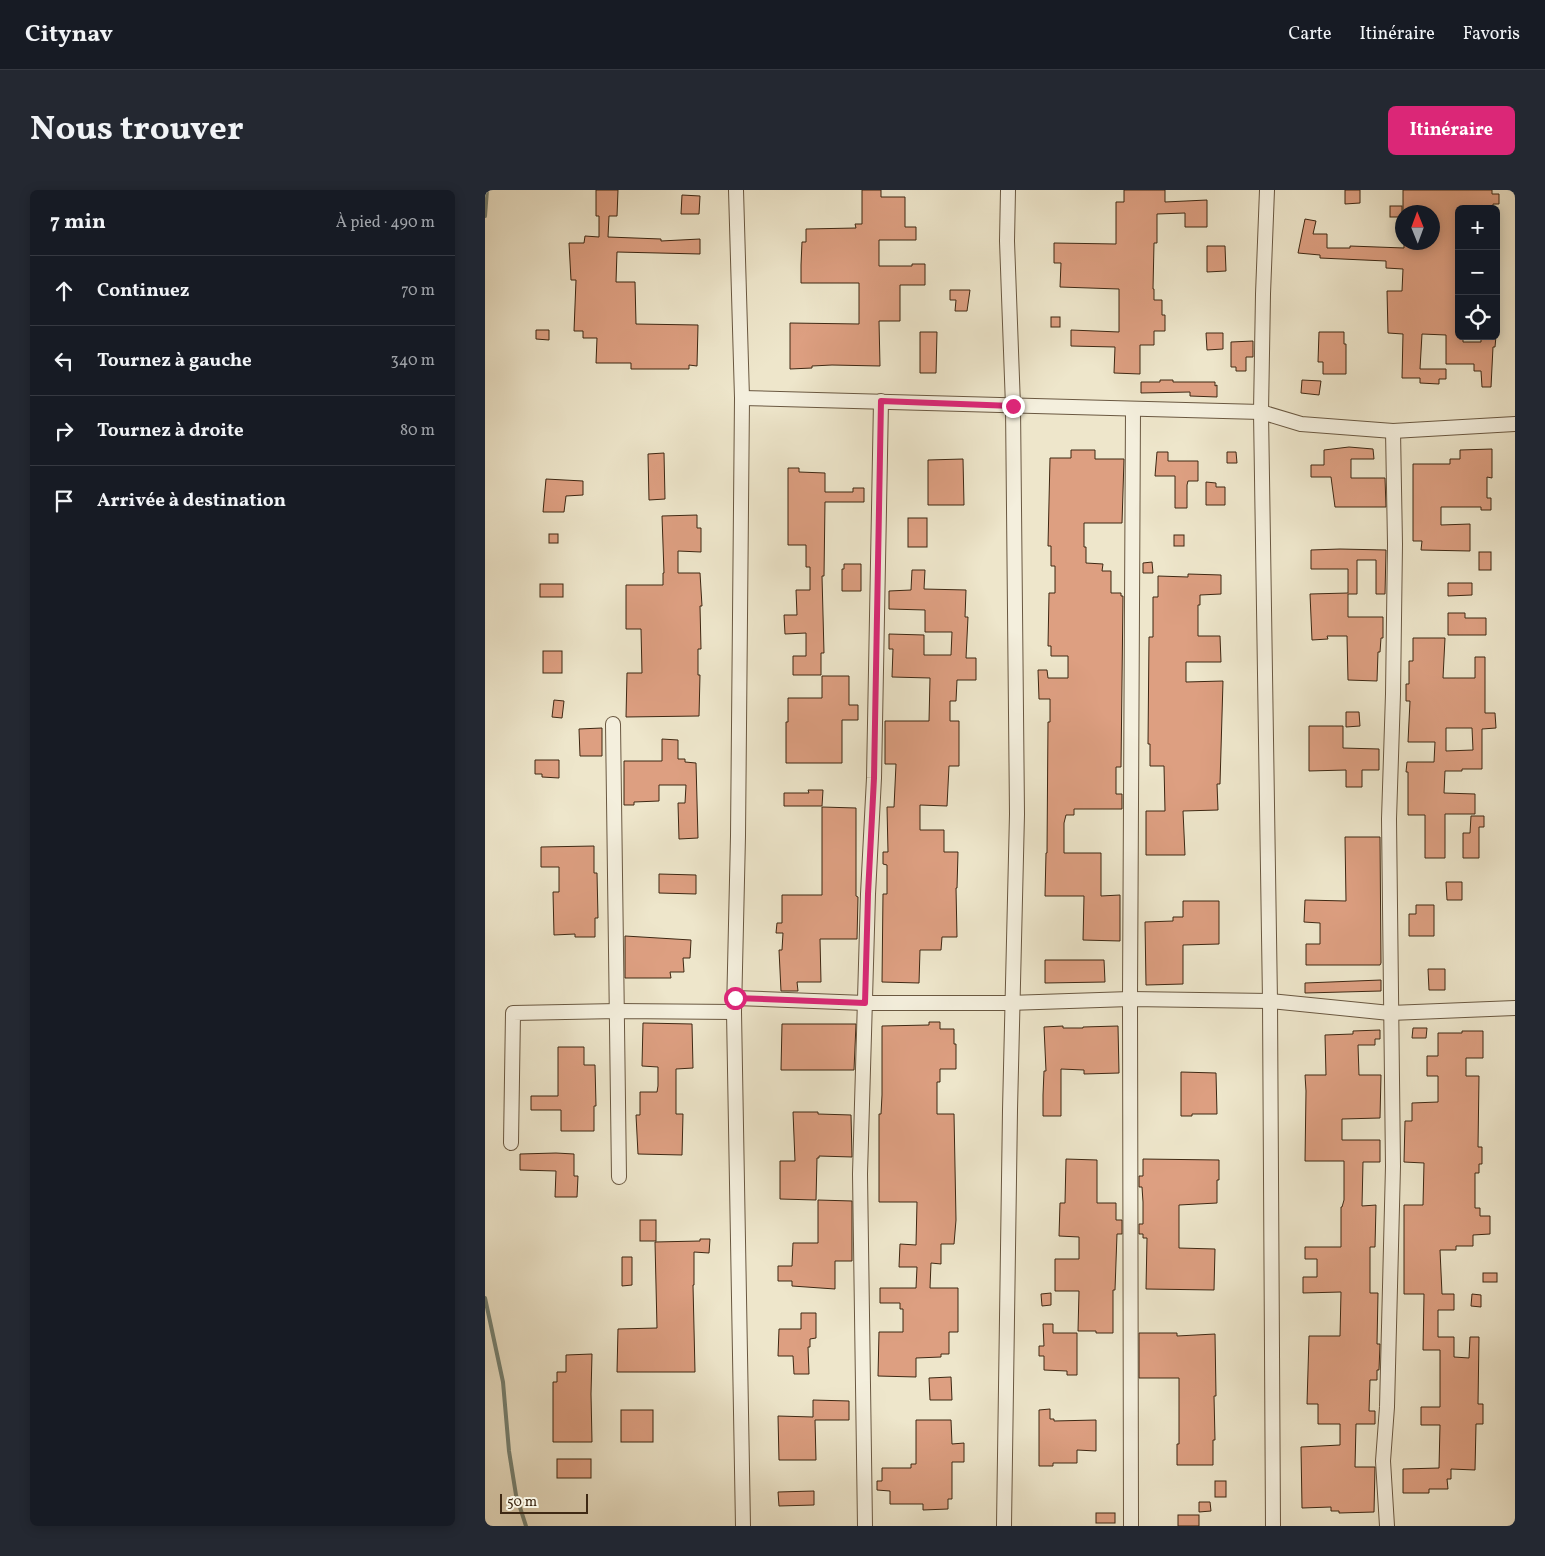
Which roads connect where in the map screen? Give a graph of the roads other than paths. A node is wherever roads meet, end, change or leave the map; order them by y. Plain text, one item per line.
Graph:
1 (736, 190) edge
2 (1008, 190) edge
3 (1267, 190) edge
4 (742, 398) junction
5 (881, 401) junction
6 (1013, 406) junction
7 (1133, 410) junction
8 (1261, 412) junction
9 (1515, 424) edge
10 (1393, 431) junction
11 (613, 724) dead end
12 (735, 998) junction
13 (1129, 999) junction
14 (1270, 1001) junction
15 (865, 1003) junction
16 (1013, 1003) junction
17 (1515, 1008) edge
18 (618, 1012) junction
19 (734, 1012) junction
20 (1390, 1014) junction
21 (511, 1143) dead end
22 (619, 1178) dead end
23 (743, 1526) edge
24 (865, 1526) edge
25 (1004, 1526) edge
26 (1131, 1526) edge
27 (1273, 1526) edge
28 (1387, 1526) edge

1 - 4 street
2 - 6 street
3 - 8 street
4 - 5 street
4 - 12 street
5 - 6 street
5 - 15 street
6 - 7 street
6 - 16 street
7 - 8 street
7 - 13 street
8 - 10 street
8 - 14 street
9 - 10 street
10 - 20 street
11 - 18 street
12 - 15 street
12 - 19 street
13 - 14 street
13 - 16 street
13 - 26 street
14 - 20 street
14 - 27 street
15 - 16 street
15 - 24 street
16 - 25 street
17 - 20 street
18 - 19 street
18 - 21 street
18 - 22 street
19 - 23 street
20 - 28 street

